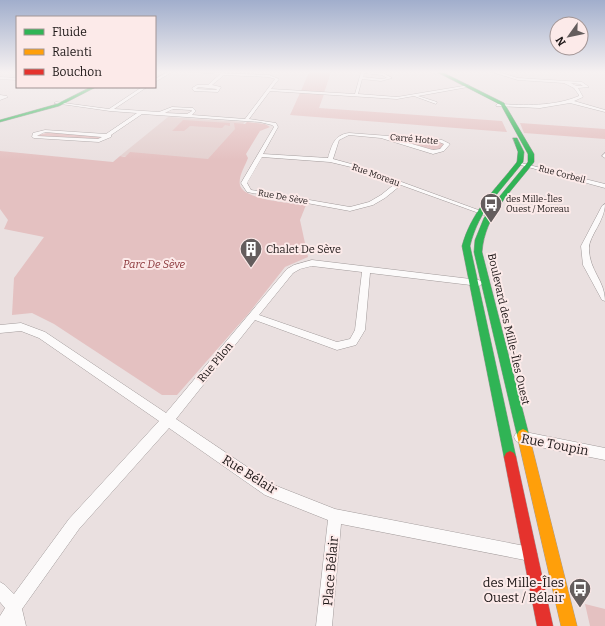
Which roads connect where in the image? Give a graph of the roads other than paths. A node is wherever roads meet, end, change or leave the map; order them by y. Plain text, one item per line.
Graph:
1 (63, 101) edge
2 (64, 101) edge
3 (124, 101) edge
4 (260, 101) edge
5 (431, 101) edge
6 (494, 101) edge
7 (572, 102) joint
8 (436, 103) dead end
9 (58, 104) junction
10 (501, 105) junction
11 (110, 110) junction
12 (605, 111) edge
13 (142, 112) junction
14 (160, 114) junction
15 (188, 116) junction
16 (0, 119) edge
17 (246, 120) junction
18 (109, 136) junction
19 (380, 136) junction
20 (259, 155) junction
21 (330, 160) junction
22 (519, 163) junction
23 (528, 165) junction
24 (400, 184) junction
25 (605, 186) edge
26 (605, 206) edge
27 (478, 211) junction
28 (489, 215) junction
29 (603, 218) edge
30 (366, 269) junction
31 (473, 282) junction
32 (486, 284) junction
33 (601, 284) edge
34 (605, 298) edge
35 (253, 316) junction
36 (0, 329) edge
37 (168, 420) junction
38 (505, 434) junction
39 (523, 438) junction
40 (605, 454) edge
41 (334, 516) junction
42 (530, 554) junction
43 (553, 560) junction
44 (0, 590) edge
45 (14, 607) junction
46 (3, 626) edge
47 (18, 626) edge
48 (324, 626) edge
49 (544, 626) edge
50 (569, 626) edge

1 - 9 street
2 - 9 street
3 - 11 street
4 - 17 street
5 - 8 street
6 - 10 street
7 - 10 street
7 - 12 street
9 - 11 street, Rue De Sève
9 - 16 street
10 - 22 street
10 - 23 street
11 - 13 street, Rue De Sève
13 - 14 street, Rue De Sève
13 - 18 street
14 - 15 street, Rue De Sève
14 - 15 street, Rue De Sève
15 - 17 street, Rue De Sève
17 - 20 street, Rue De Sève
18 - 18 street
19 - 19 street, Carré Hotte
19 - 21 street, Carré Hotte
20 - 21 street, Rue Moreau
20 - 24 street, Rue De Sève
21 - 24 street, Rue Moreau
22 - 23 street, Rue Corbeil
22 - 27 street
23 - 25 street, Rue Corbeil
23 - 28 street, Boulevard des Mille-Îles Ouest
24 - 27 street, Rue Moreau
26 - 29 street
27 - 28 street, Rue Moreau
27 - 31 street
28 - 32 street, Boulevard des Mille-Îles Ouest
29 - 33 street
30 - 31 street, Rue Pilon
30 - 35 street, Rue Pilon
30 - 35 street
31 - 32 street, Rue Pilon
31 - 38 street
32 - 39 street, Boulevard des Mille-Îles Ouest
33 - 34 street
35 - 37 street, Rue Pilon
36 - 37 street, Rue Bélair
37 - 41 street, Rue Bélair
37 - 45 street, Rue Pilon
38 - 39 street, Rue Toupin
38 - 42 street
39 - 40 street, Rue Toupin
39 - 43 street, Boulevard des Mille-Îles Ouest
41 - 42 street, Rue Bélair
41 - 48 street, Place Bélair
42 - 43 street, Rue Bélair
42 - 49 street
43 - 50 street, Boulevard des Mille-Îles Ouest
44 - 45 street
45 - 46 street, Rue Pilon
45 - 47 street

